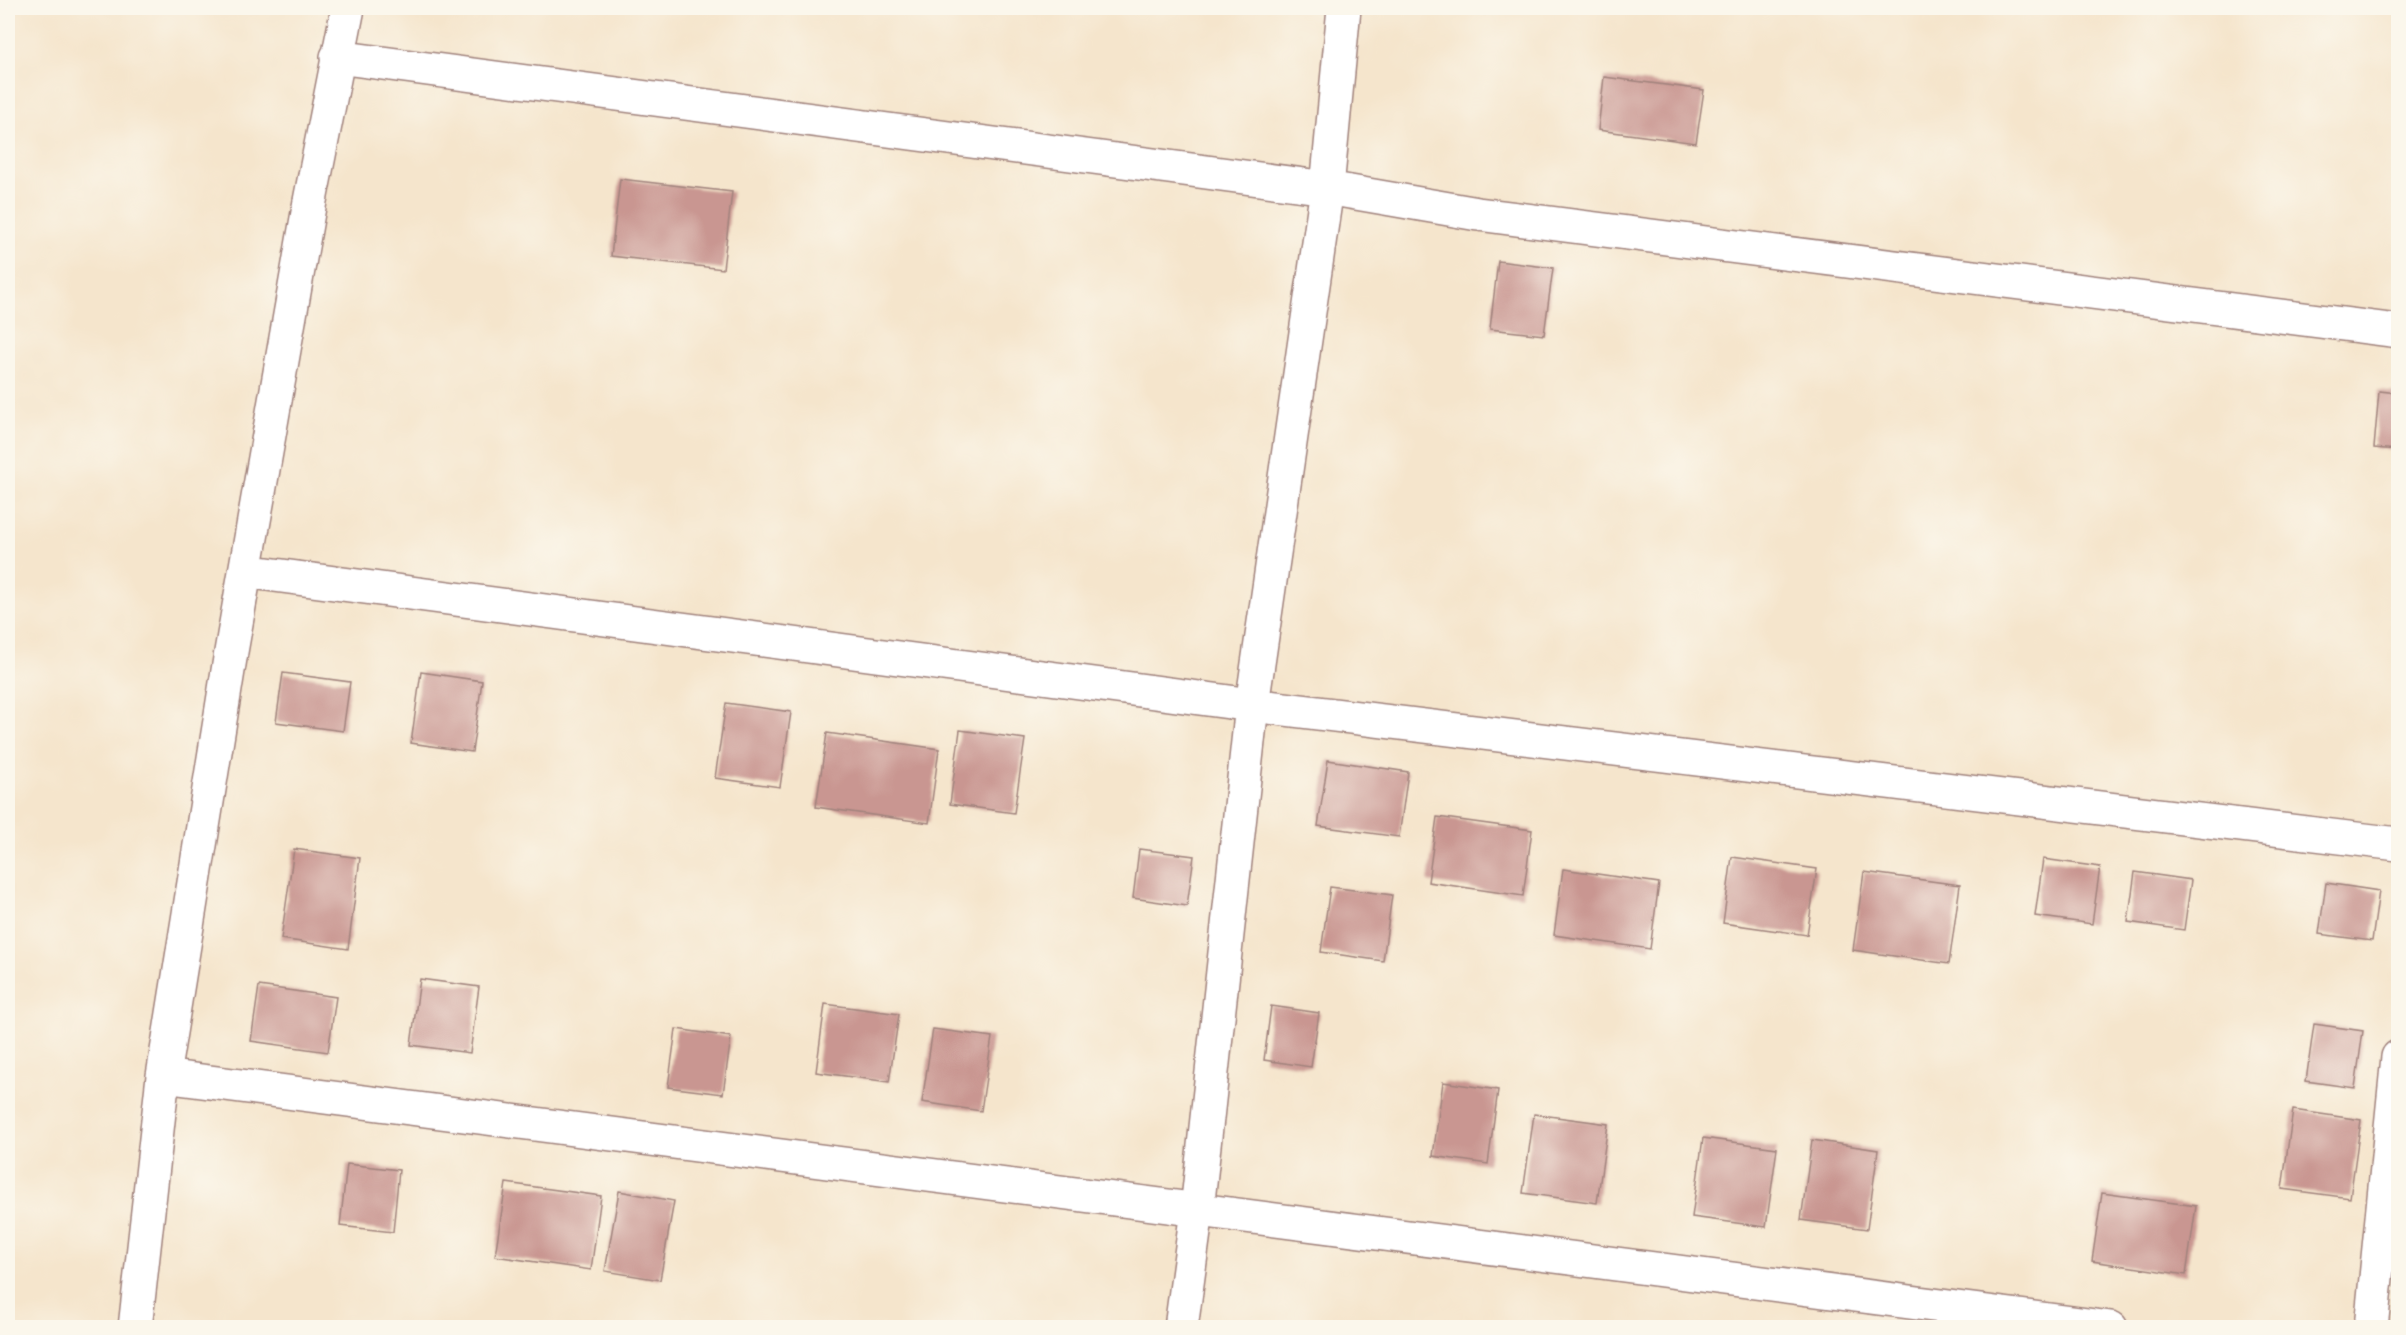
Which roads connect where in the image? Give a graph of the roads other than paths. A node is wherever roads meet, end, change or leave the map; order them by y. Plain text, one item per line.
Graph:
1 (348, 8) edge
2 (1344, 8) edge
3 (338, 57) junction
4 (1327, 188) junction
5 (2398, 331) edge
6 (245, 571) junction
7 (1252, 705) junction
8 (2398, 844) edge
9 (2398, 1057) edge
10 (163, 1076) junction
11 (1197, 1210) junction
12 (135, 1328) edge
13 (1181, 1328) edge
14 (2111, 1328) edge
15 (2371, 1328) edge

1 - 3 street
2 - 4 street
3 - 4 street
3 - 6 street
4 - 5 street
4 - 7 street
6 - 7 street
6 - 10 street
7 - 8 street
7 - 11 street
9 - 15 street
10 - 11 street
10 - 12 street
11 - 13 street
11 - 14 street

